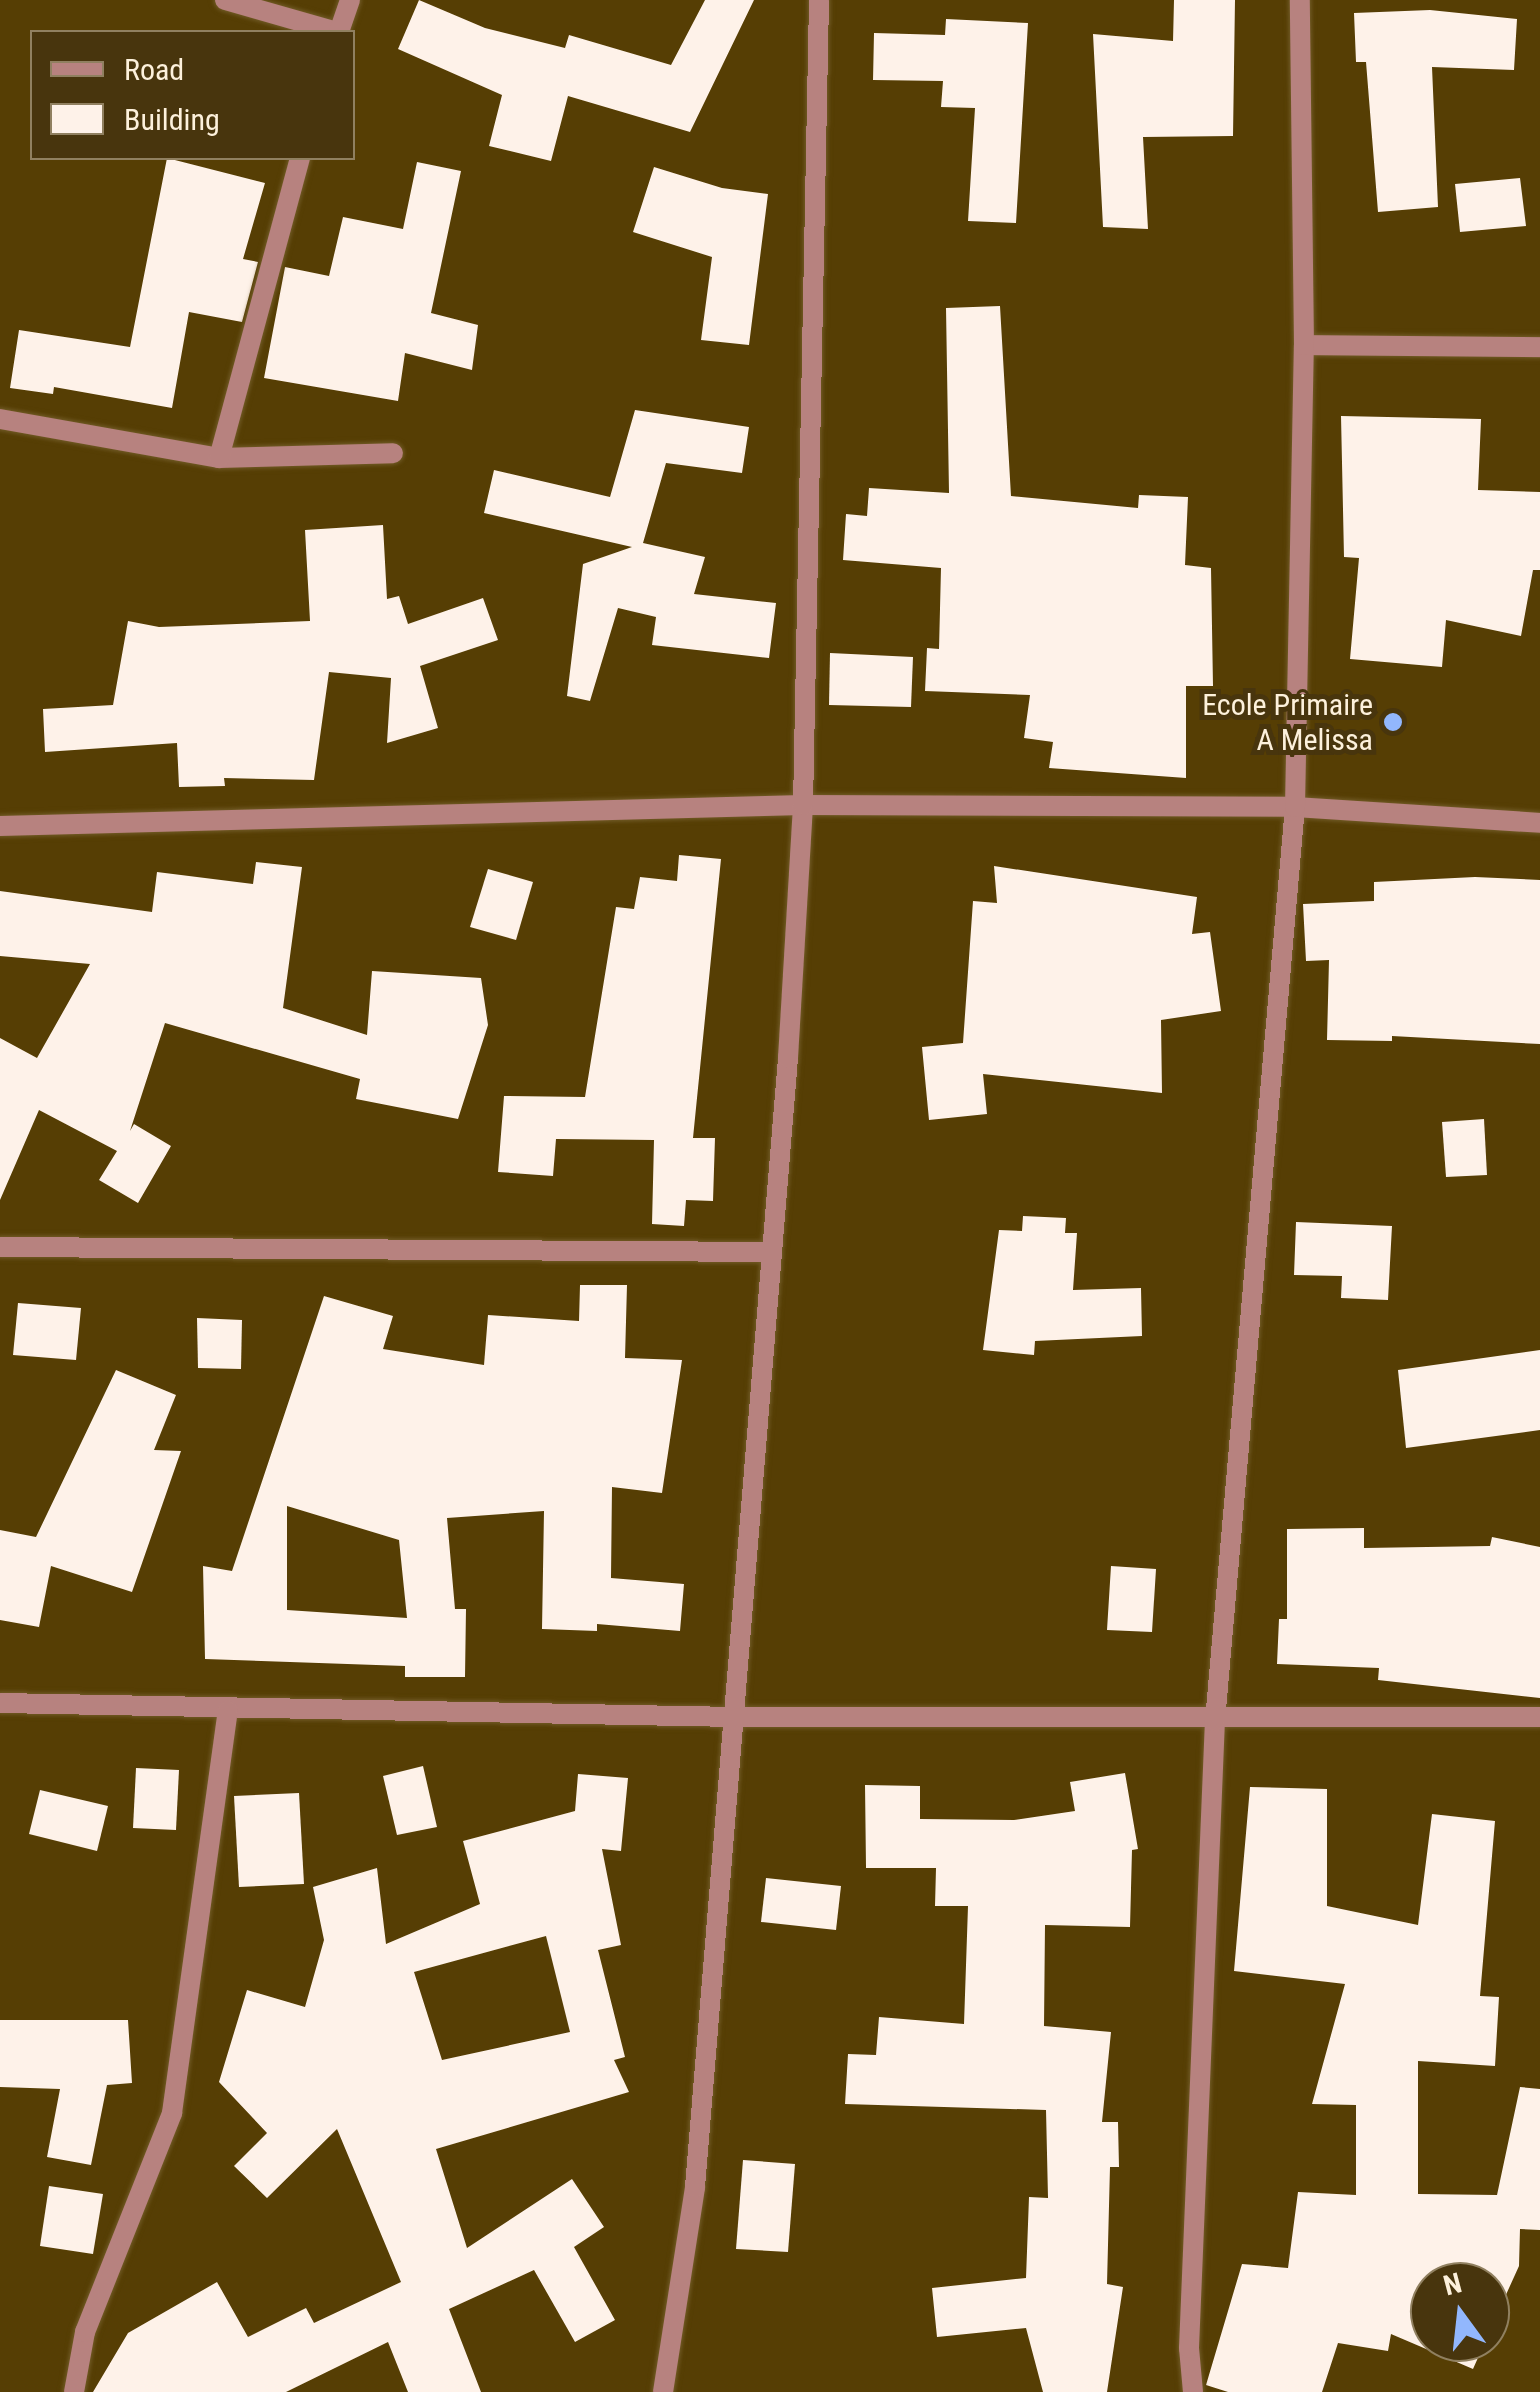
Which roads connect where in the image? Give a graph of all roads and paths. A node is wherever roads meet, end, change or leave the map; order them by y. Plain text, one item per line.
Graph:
1 (225, 0) edge
2 (350, 0) edge
3 (818, 0) edge
4 (1300, 0) edge
5 (331, 30) edge
6 (339, 30) edge
7 (299, 160) edge
8 (1304, 345) junction
9 (1540, 347) edge
10 (0, 419) edge
11 (393, 453) dead end
12 (219, 458) junction
13 (803, 806) junction
14 (1294, 807) junction
15 (1540, 823) edge
16 (0, 826) edge
17 (0, 1247) edge
18 (772, 1252) junction
19 (0, 1703) edge
20 (228, 1710) junction
21 (737, 1717) junction
22 (1540, 1717) edge
23 (1215, 1721) junction
24 (74, 2392) edge
25 (663, 2392) edge
26 (1193, 2392) edge

1 - 5 street
2 - 6 street
3 - 13 street
4 - 8 street
7 - 12 street
8 - 9 street
8 - 14 street
10 - 12 street
11 - 12 street
13 - 14 street
13 - 16 street
13 - 18 street
14 - 15 street
14 - 23 street
17 - 18 street
18 - 21 street
19 - 20 street
20 - 21 street
20 - 24 street
21 - 23 street
21 - 25 street
22 - 23 street
23 - 26 street

